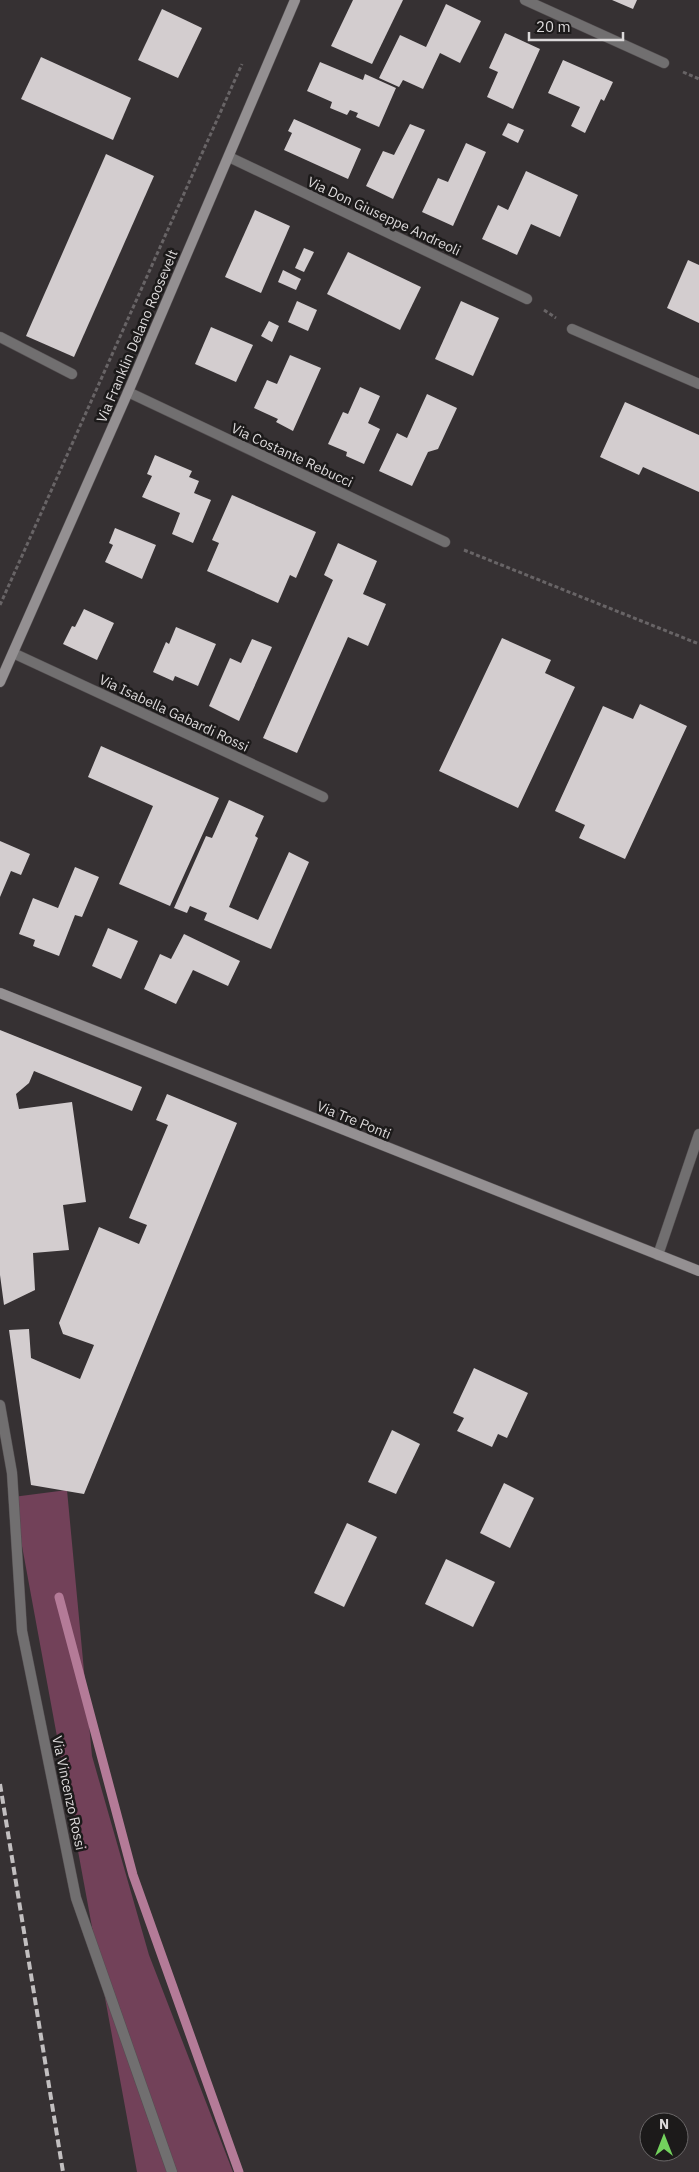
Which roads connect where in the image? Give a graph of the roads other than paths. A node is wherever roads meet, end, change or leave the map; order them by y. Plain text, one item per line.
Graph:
1 (295, 0) edge
2 (525, 0) edge
3 (664, 63) dead end
4 (229, 157) junction
5 (527, 299) road end
6 (572, 329) road end
7 (0, 337) edge
8 (72, 374) dead end
9 (699, 384) edge
10 (128, 392) junction
11 (445, 542) road end
12 (13, 653) junction
13 (0, 682) edge
14 (323, 797) dead end
15 (0, 993) edge
16 (699, 1134) edge
17 (658, 1255) junction
18 (699, 1271) edge
19 (0, 1405) edge
20 (172, 2172) edge

1 - 4 main road, Via Franklin Delano Roosevelt
2 - 3 street
4 - 5 street, Via Don Giuseppe Andreoli
4 - 10 main road, Via Franklin Delano Roosevelt
6 - 9 street
7 - 8 street
10 - 11 street, Via Costante Rebucci
10 - 12 main road, Via Franklin Delano Roosevelt
12 - 13 main road, Via Franklin Delano Roosevelt
12 - 14 street, Via Isabella Gabardi Rossi
15 - 17 main road, Via Tre Ponti
16 - 17 street
17 - 18 main road, Via Tre Ponti
19 - 20 street, Via Vincenzo Rossi

